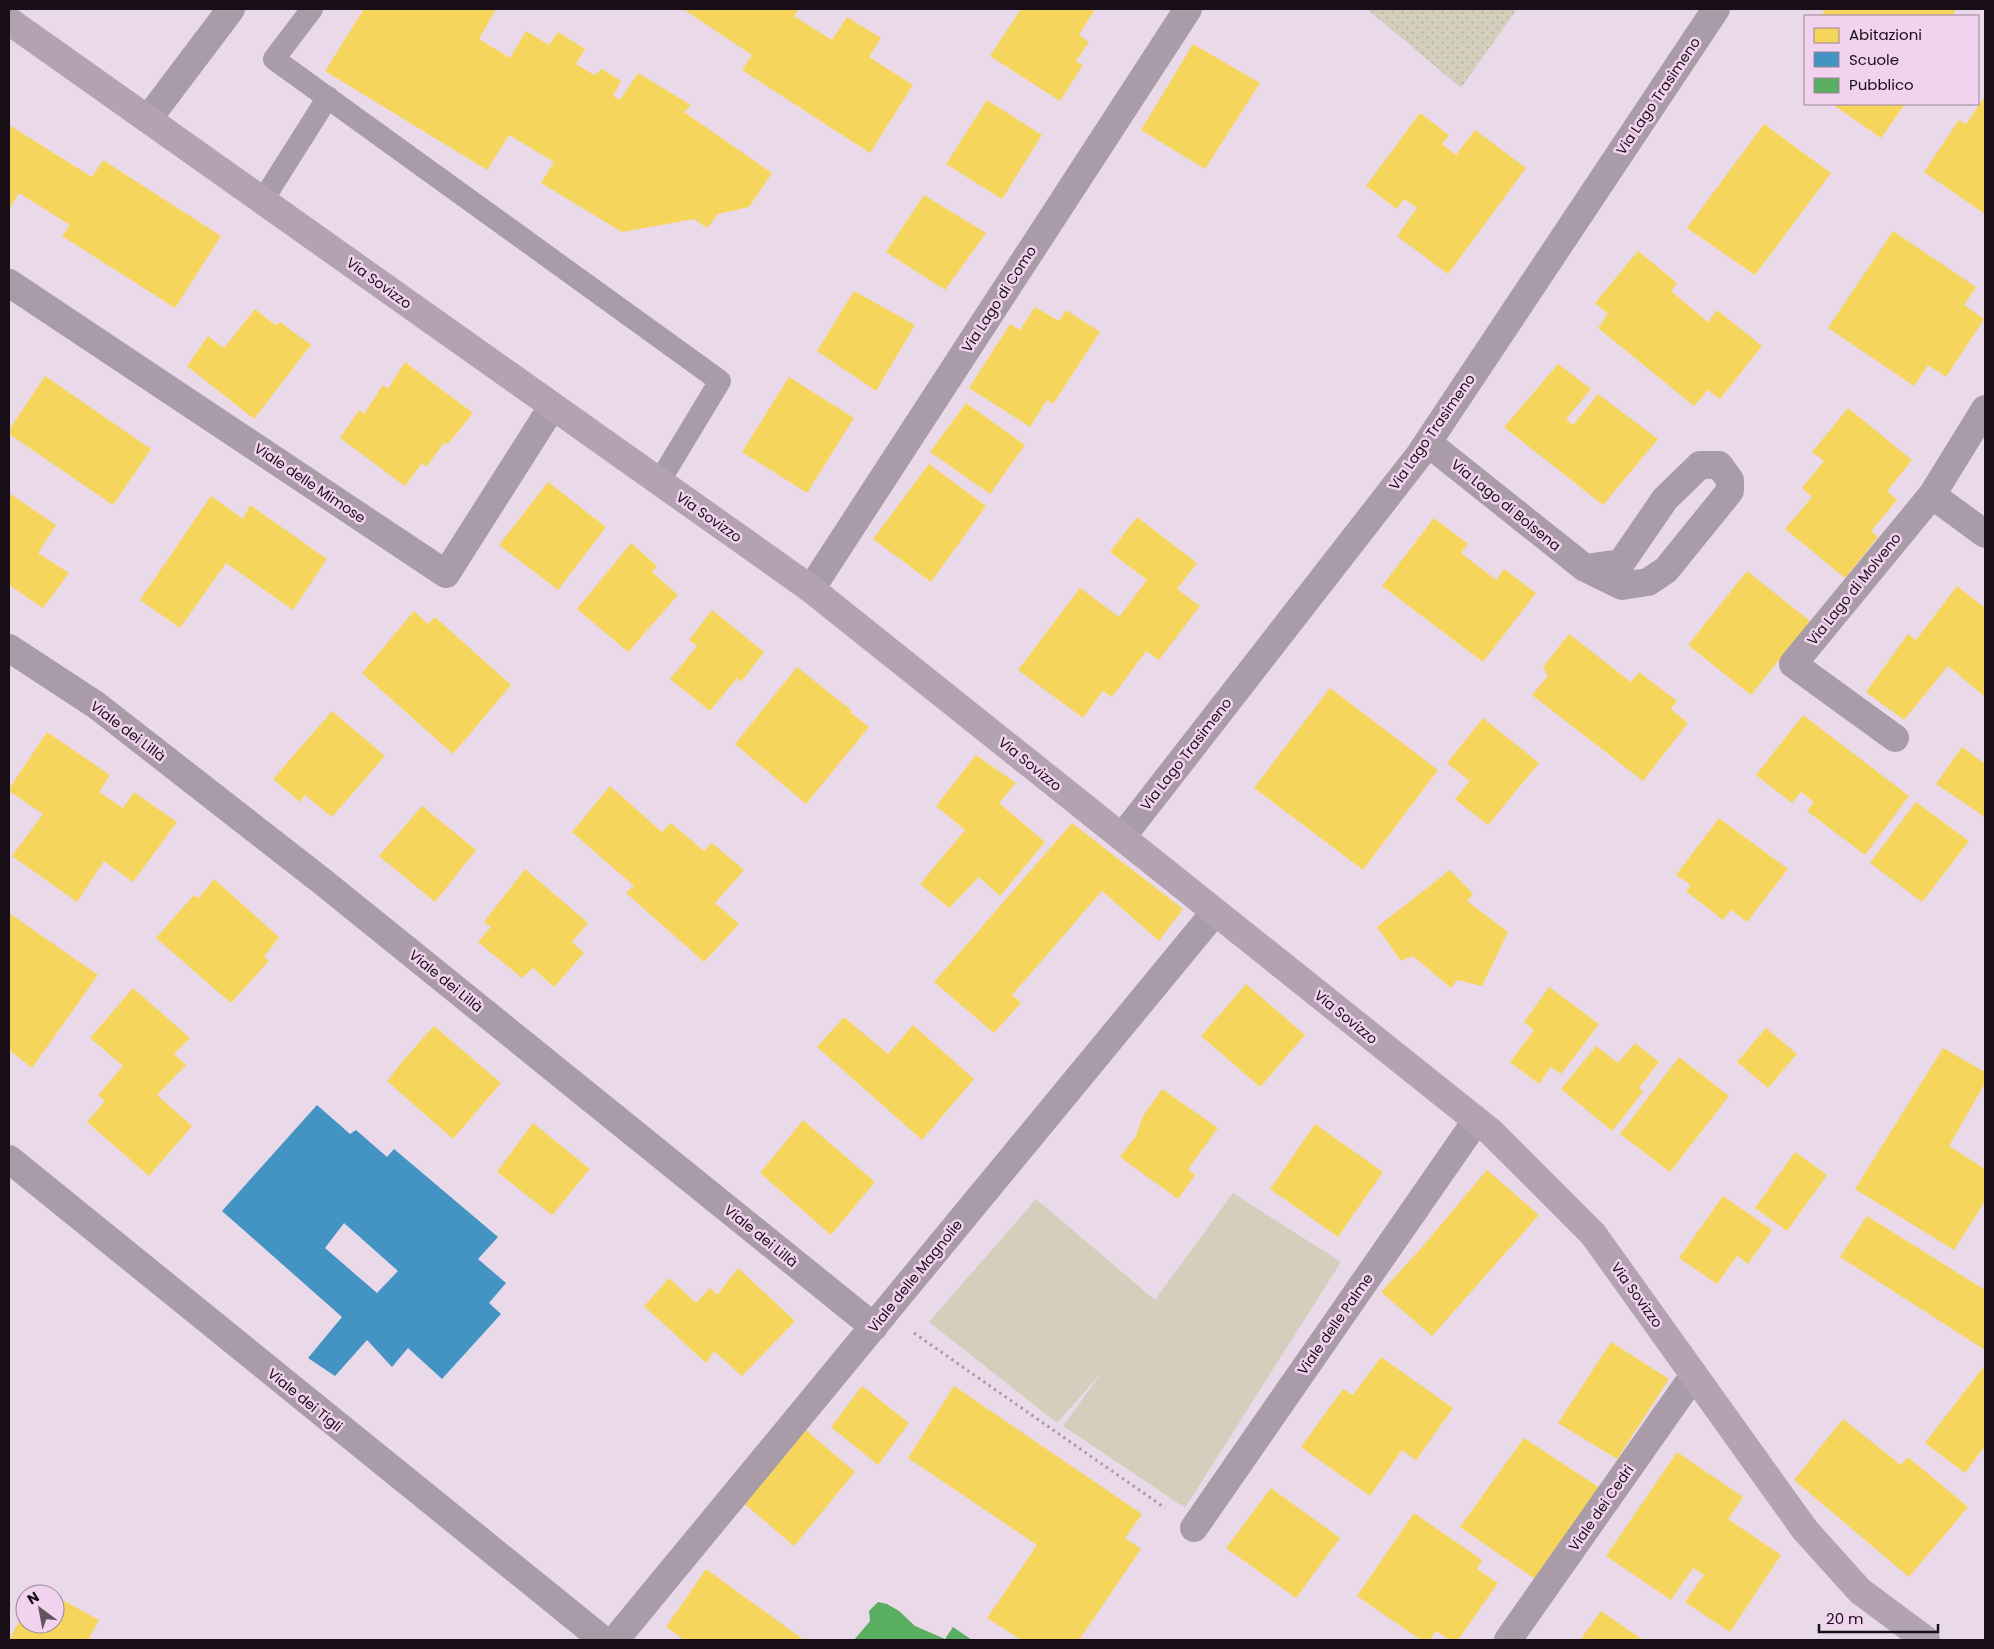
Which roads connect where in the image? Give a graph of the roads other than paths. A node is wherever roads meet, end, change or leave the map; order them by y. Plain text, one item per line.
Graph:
1 (231, 9) edge
2 (312, 9) edge
3 (1188, 9) edge
4 (1716, 9) edge
5 (9, 21) edge
6 (328, 97) junction
7 (148, 118) junction
8 (263, 200) junction
9 (9, 282) edge
10 (552, 407) junction
11 (1985, 410) edge
12 (1428, 443) junction
13 (659, 482) junction
14 (1932, 495) junction
15 (1985, 534) edge
16 (1585, 568) junction
17 (810, 589) junction
18 (9, 648) edge
19 (1895, 738) dead end
20 (1122, 837) junction
21 (1215, 912) junction
22 (1476, 1120) junction
23 (9, 1158) edge
24 (879, 1320) junction
25 (1694, 1375) junction
26 (1194, 1528) road end
27 (603, 1640) edge
28 (615, 1640) edge
29 (1508, 1640) edge
30 (1926, 1640) edge

1 - 7 street
2 - 6 lane
3 - 17 street, Via Lago di Como
4 - 12 street, Via Lago Trasimeno
5 - 7 street, Via Sovizzo
6 - 8 lane
6 - 13 lane
7 - 8 street, Via Sovizzo
8 - 10 street, Via Sovizzo
9 - 10 street, Viale delle Mimose
10 - 13 street, Via Sovizzo
11 - 14 street, Via Lago di Molveno
12 - 16 street, Via Lago di Bolsena
12 - 20 street, Via Lago Trasimeno
13 - 17 street, Via Sovizzo
14 - 15 street
14 - 19 street, Via Lago di Molveno
16 - 16 street, Via Lago di Bolsena
17 - 20 street, Via Sovizzo
18 - 24 street, Viale dei Lillà
20 - 21 street, Via Sovizzo
21 - 22 street, Via Sovizzo
21 - 24 street, Viale delle Magnolie
22 - 25 street, Via Sovizzo
22 - 26 street, Viale delle Palme
23 - 27 street, Viale dei Tigli
24 - 28 street, Viale delle Magnolie
25 - 29 street, Viale dei Cedri
25 - 30 street, Via Sovizzo

